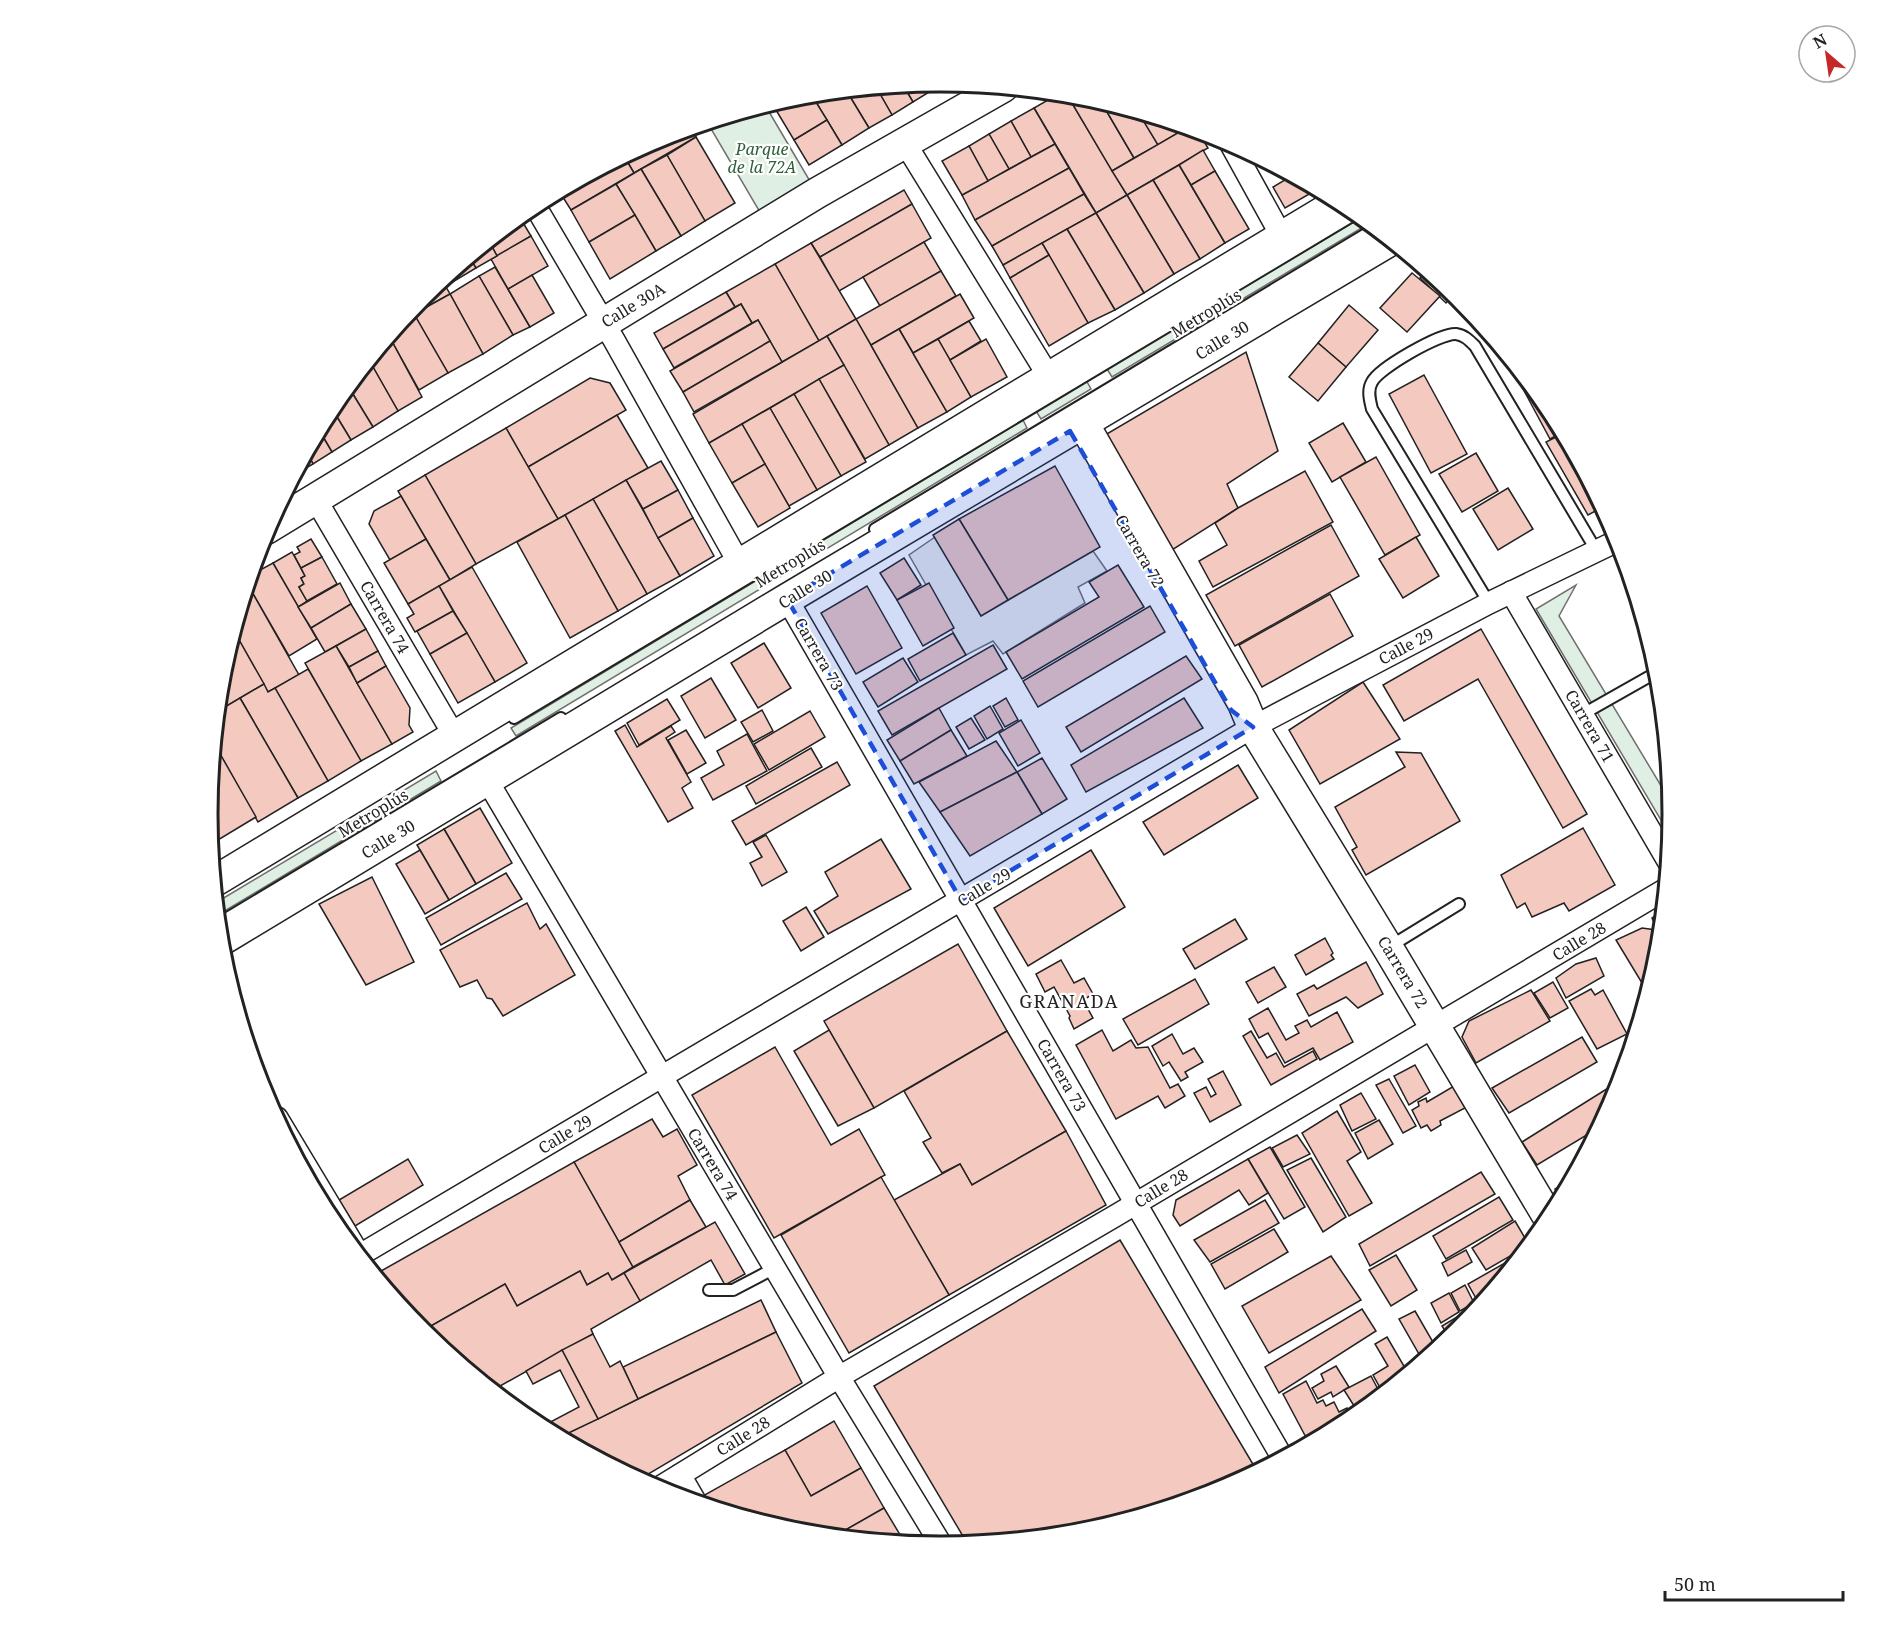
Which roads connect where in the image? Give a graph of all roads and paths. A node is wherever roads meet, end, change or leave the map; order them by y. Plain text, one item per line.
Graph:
1 (992, 93) edge
2 (905, 143) junction
3 (1236, 155) edge
4 (1332, 207) edge
5 (539, 213) edge
6 (1349, 218) edge
7 (1368, 233) edge
8 (1282, 237) junction
9 (1384, 244) edge
10 (604, 323) junction
11 (1049, 378) junction
12 (1076, 427) junction
13 (315, 498) junction
14 (281, 519) edge
15 (868, 534) dead end
16 (1610, 544) edge
17 (1596, 550) junction
18 (740, 565) junction
19 (1511, 592) junction
20 (787, 599) junction
21 (1489, 603) junction
22 (1650, 676) edge
23 (572, 711) dead end
24 (1582, 714) junction
25 (508, 721) dead end
26 (1253, 727) junction
27 (455, 737) junction
28 (487, 780) junction
29 (1661, 850) edge
30 (222, 877) edge
31 (1657, 894) edge
32 (961, 900) junction
33 (1459, 904) dead end
34 (227, 918) edge
35 (229, 935) edge
36 (1389, 948) junction
37 (1436, 1026) junction
38 (662, 1077) junction
39 (1135, 1203) junction
40 (1544, 1210) edge
41 (367, 1251) edge
42 (775, 1268) junction
43 (709, 1290) dead end
44 (839, 1377) junction
45 (1279, 1451) edge
46 (680, 1475) junction
47 (668, 1482) edge
48 (689, 1490) edge
49 (936, 1536) edge

1 - 2 main road, Calle 30A
2 - 10 main road, Calle 30A
2 - 11 street
3 - 8 street
4 - 8 main road
5 - 10 street
6 - 25 lane, Metroplús
7 - 15 lane, Metroplús
8 - 11 main road
9 - 12 main road, Calle 30
10 - 13 main road, Calle 30A
10 - 18 street
11 - 18 main road
12 - 20 main road, Calle 30
12 - 26 main road, Carrera 72
13 - 14 main road, Calle 30A
13 - 27 street, Carrera 74
16 - 17 street, Calle 29
17 - 19 street, Calle 29
17 - 21 lane
18 - 27 main road
19 - 21 street, Calle 29
19 - 24 street, Carrera 71
20 - 28 main road, Calle 30
20 - 32 street, Carrera 73
21 - 26 street, Calle 29
22 - 24 lane
23 - 34 lane, Metroplús
24 - 29 street, Carrera 71
26 - 32 street, Calle 29
26 - 36 main road, Carrera 72
27 - 30 main road
28 - 35 main road, Calle 30
28 - 38 street, Carrera 74
31 - 37 street, Calle 28
32 - 38 street, Calle 29
32 - 39 street, Carrera 73
33 - 36 lane
36 - 37 main road, Carrera 72
37 - 39 street, Calle 28
37 - 40 main road, Carrera 72
38 - 41 street, Calle 29
38 - 42 street, Carrera 74
39 - 44 street, Calle 28
39 - 45 street, Carrera 73
42 - 43 lane
42 - 44 street, Carrera 74
44 - 46 street, Calle 28
44 - 49 street, Carrera 74
46 - 47 street, Calle 28
46 - 48 street

